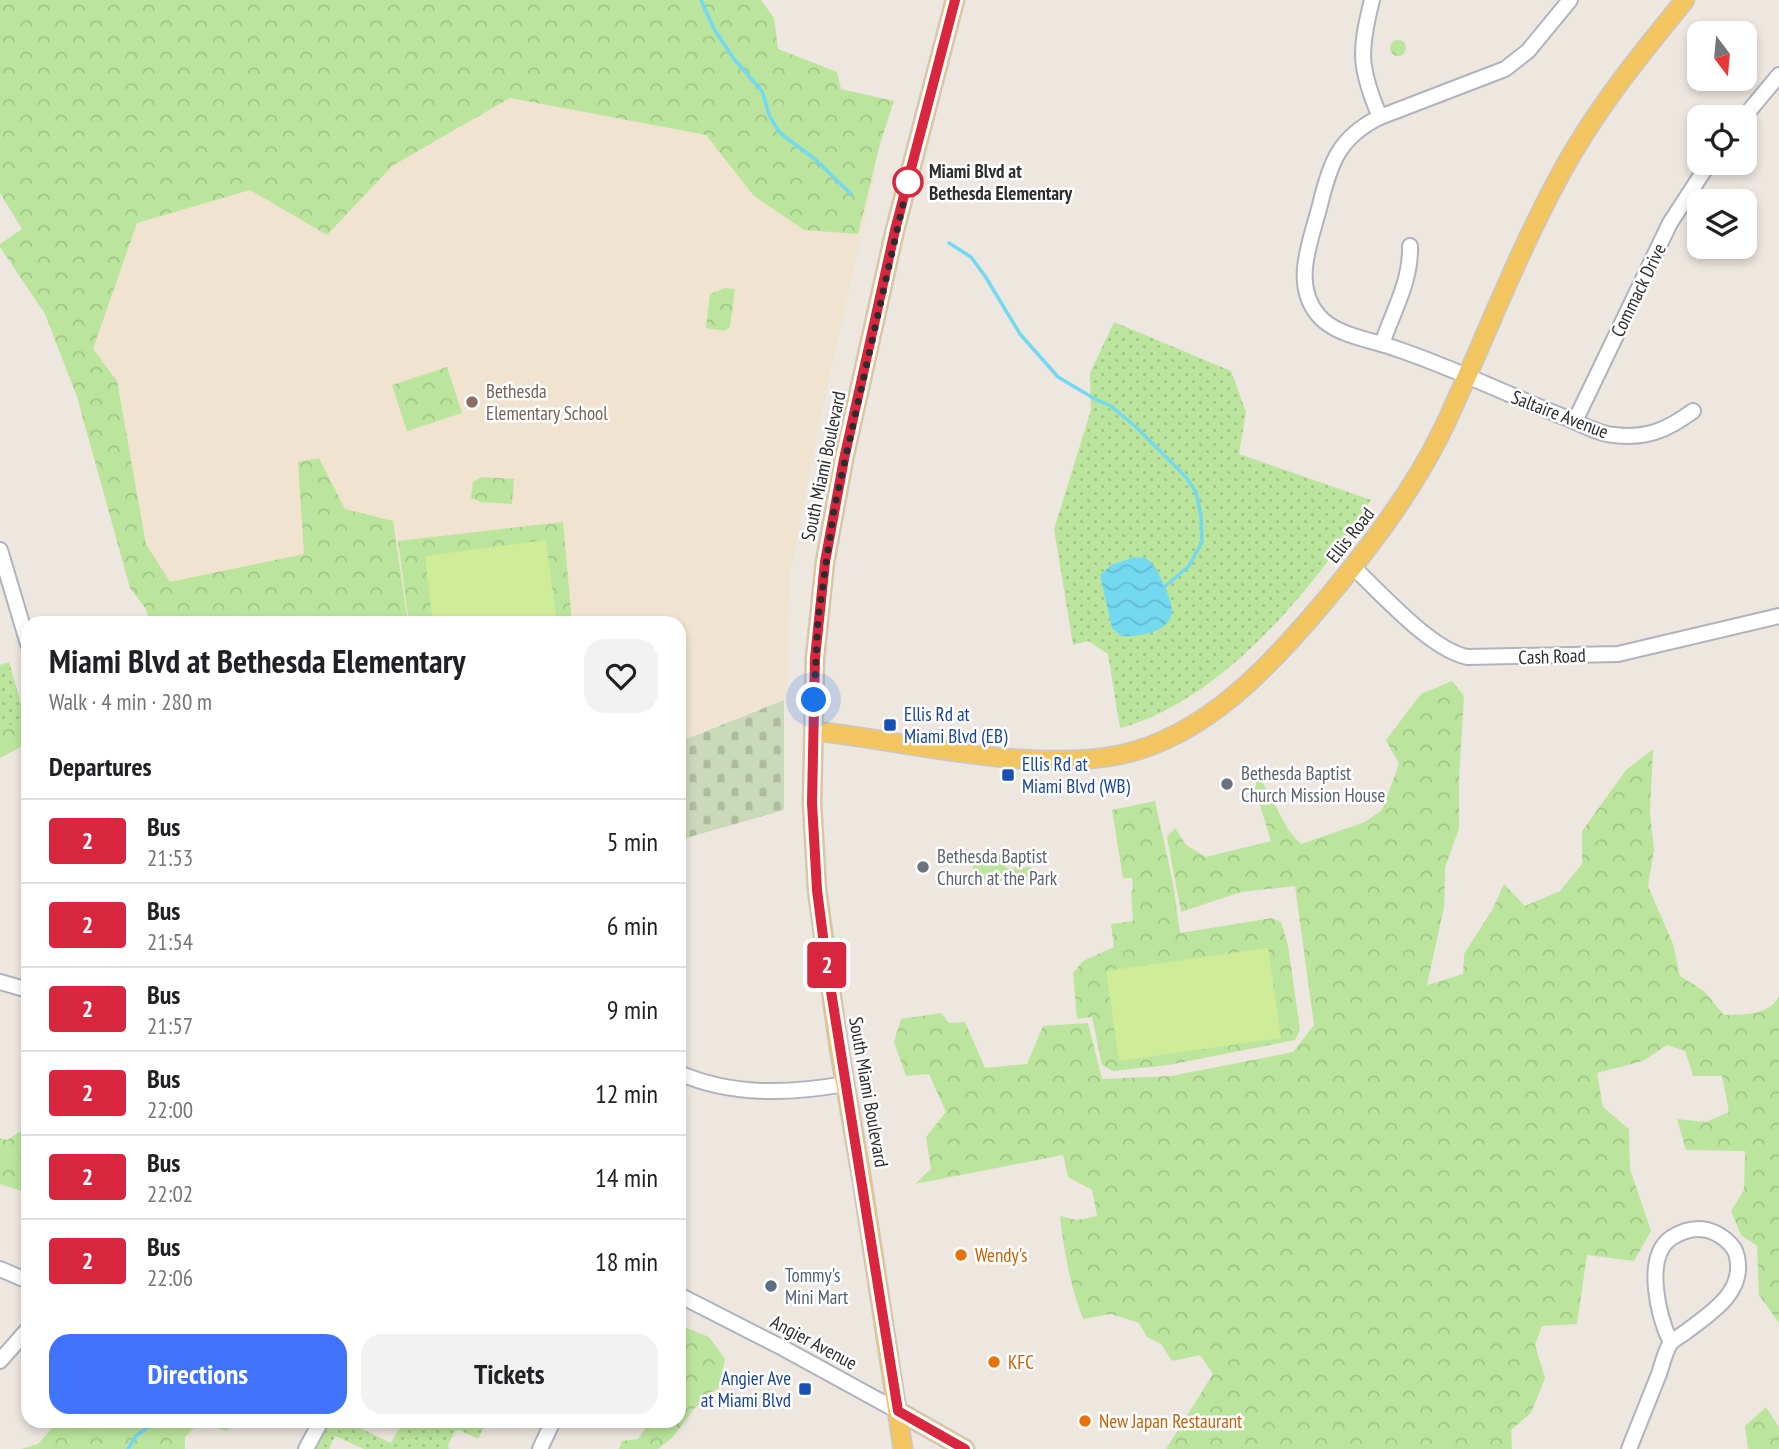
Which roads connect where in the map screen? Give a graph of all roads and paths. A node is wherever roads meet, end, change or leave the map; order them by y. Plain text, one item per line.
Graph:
1 (954, 0) edge
2 (1372, 0) edge
3 (1570, 0) edge
4 (1685, 0) edge
5 (1779, 75) edge
6 (1754, 105) edge
7 (1380, 117) junction
8 (1701, 175) edge
9 (1410, 246) dead end
10 (1382, 344) junction
11 (1466, 375) junction
12 (1693, 411) dead end
13 (1575, 421) junction
14 (0, 550) edge
15 (1353, 567) junction
16 (1779, 616) edge
17 (21, 620) edge
18 (814, 731) junction
19 (0, 982) edge
20 (21, 988) edge
21 (686, 1076) edge
22 (845, 1084) junction
23 (0, 1269) edge
24 (21, 1279) edge
25 (686, 1299) edge
26 (21, 1337) edge
27 (1671, 1343) junction
28 (0, 1361) edge
29 (898, 1411) junction
30 (317, 1428) edge
31 (550, 1428) edge
32 (306, 1449) edge
33 (540, 1449) edge
34 (903, 1449) edge
35 (965, 1449) edge
36 (1629, 1449) edge

1 - 18 main road, South Miami Boulevard
2 - 7 street
3 - 7 street, Saltaire Avenue
4 - 11 main road, Ellis Road
5 - 6 street
7 - 10 street, Saltaire Avenue
8 - 13 street, Commack Drive
9 - 10 street
10 - 11 street, Saltaire Avenue
11 - 13 street, Saltaire Avenue
11 - 15 main road, Ellis Road
12 - 13 street, Saltaire Avenue
14 - 17 street
15 - 16 street, Cash Road
15 - 18 main road, Ellis Road
18 - 22 main road, South Miami Boulevard
19 - 20 street
21 - 22 street
22 - 29 main road, South Miami Boulevard
23 - 24 street
25 - 29 street, Angier Avenue
26 - 28 street
27 - 27 street
27 - 36 street
29 - 34 main road, South Miami Boulevard
29 - 35 main road, Angier Avenue
30 - 32 street
31 - 33 street

